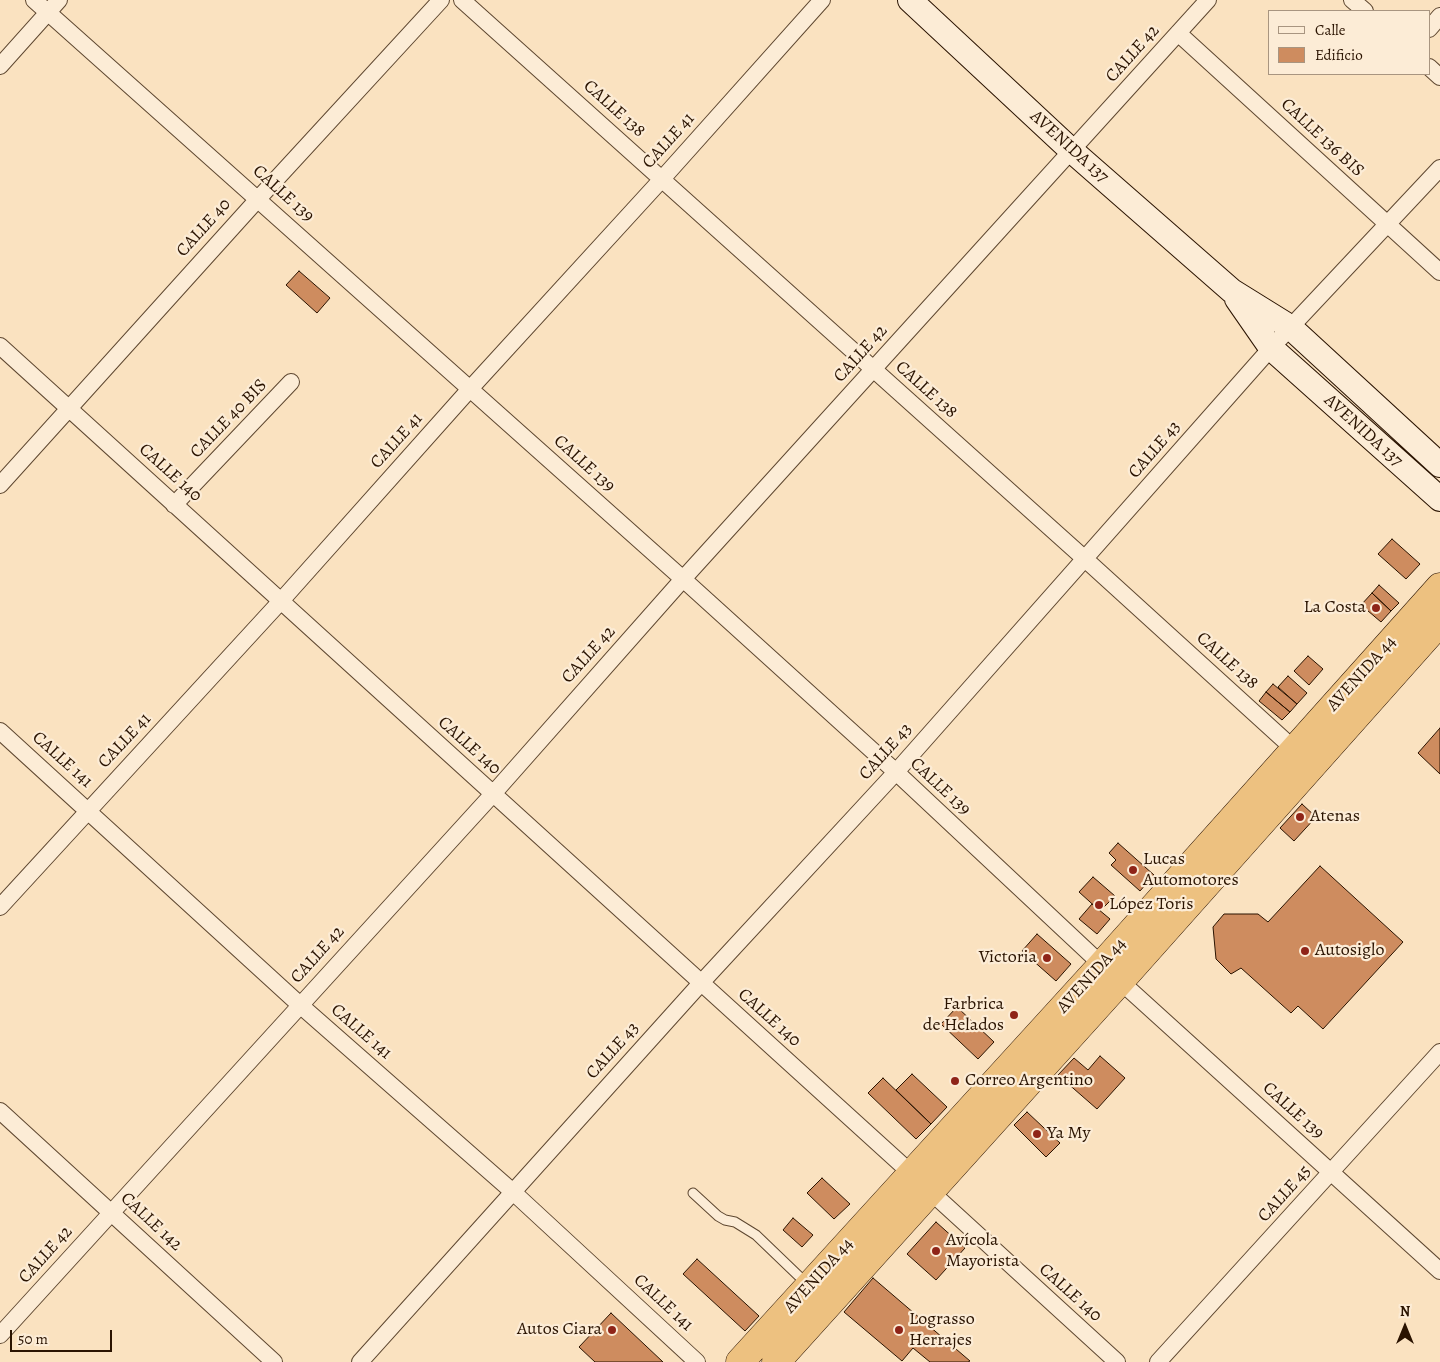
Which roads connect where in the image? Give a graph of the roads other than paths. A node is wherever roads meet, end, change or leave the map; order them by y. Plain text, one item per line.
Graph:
1 (34, 0) edge
2 (59, 0) edge
3 (441, 0) edge
4 (462, 0) edge
5 (822, 0) edge
6 (910, 0) edge
7 (1208, 0) edge
8 (1352, 0) edge
9 (1364, 10) edge
10 (48, 12) junction
11 (1440, 16) edge
12 (1430, 28) edge
13 (1178, 33) junction
14 (0, 66) edge
15 (1430, 68) edge
16 (1440, 76) edge
17 (1072, 151) junction
18 (1440, 168) edge
19 (662, 179) junction
20 (258, 199) junction
21 (1387, 225) junction
22 (1440, 272) edge
23 (1232, 291) junction
24 (1290, 327) junction
25 (0, 346) edge
26 (1271, 348) junction
27 (873, 370) junction
28 (291, 382) dead end
29 (469, 390) junction
30 (69, 408) junction
31 (1440, 465) edge
32 (0, 485) edge
33 (1440, 499) edge
34 (174, 505) junction
35 (1085, 559) junction
36 (683, 579) junction
37 (1440, 587) edge
38 (280, 602) junction
39 (1440, 622) edge
40 (0, 731) edge
41 (1295, 750) junction
42 (896, 772) junction
43 (492, 795) junction
44 (88, 811) junction
45 (0, 907) edge
46 (1111, 973) junction
47 (701, 982) junction
48 (300, 1005) junction
49 (1440, 1052) edge
50 (0, 1111) edge
51 (1331, 1173) junction
52 (921, 1183) junction
53 (513, 1192) junction
54 (693, 1193) dead end
55 (112, 1213) junction
56 (1440, 1271) edge
57 (809, 1287) junction
58 (0, 1335) edge
59 (274, 1362) edge
60 (360, 1362) edge
61 (697, 1362) edge
62 (740, 1362) edge
63 (776, 1362) edge
64 (1117, 1362) edge
65 (1158, 1362) edge

1 - 10 street, CALLE 139
2 - 10 street
3 - 20 street, CALLE 40
4 - 19 street, CALLE 138
5 - 19 street, CALLE 41
6 - 17 street, AVENIDA 137
7 - 13 street, CALLE 42
8 - 9 street
10 - 14 street
10 - 20 street, CALLE 139
11 - 12 street
13 - 17 street, CALLE 42
13 - 21 street, CALLE 136 BIS
15 - 16 street
17 - 23 street, AVENIDA 137
17 - 27 street, CALLE 42
18 - 21 street, CALLE 43
19 - 27 street, CALLE 138
19 - 29 street, CALLE 41
20 - 29 street, CALLE 139
20 - 30 street, CALLE 40
21 - 22 street, CALLE 136 BIS
21 - 24 street, CALLE 43
23 - 24 street, AVENIDA 137
23 - 26 street, AVENIDA 137
24 - 26 street, CALLE 43
24 - 31 street, AVENIDA 137
25 - 30 street, CALLE 140
26 - 33 street, AVENIDA 137
26 - 35 street, CALLE 43
27 - 35 street, CALLE 138
27 - 36 street, CALLE 42
28 - 34 street, CALLE 40 BIS
29 - 36 street, CALLE 139
29 - 38 street, CALLE 41
30 - 32 street, CALLE 40
30 - 34 street, CALLE 140
34 - 38 street, CALLE 140
35 - 41 street, CALLE 138
35 - 42 street, CALLE 43
36 - 42 street, CALLE 139
36 - 43 street, CALLE 42
37 - 41 highway, AVENIDA 44
38 - 43 street, CALLE 140
38 - 44 street, CALLE 41
39 - 46 highway, AVENIDA 44
40 - 44 street, CALLE 141
41 - 46 highway, AVENIDA 44
42 - 46 street, CALLE 139
42 - 47 street, CALLE 43
43 - 47 street, CALLE 140
43 - 48 street, CALLE 42
44 - 45 street, CALLE 41
44 - 48 street, CALLE 141
46 - 51 street, CALLE 139
46 - 52 highway, AVENIDA 44
47 - 52 street, CALLE 140
47 - 53 street, CALLE 43
48 - 53 street, CALLE 141
48 - 55 street, CALLE 42
49 - 51 street, CALLE 45
50 - 55 street, CALLE 142
51 - 56 street, CALLE 139
51 - 65 street, CALLE 45
52 - 57 highway, AVENIDA 44
52 - 63 highway, AVENIDA 44
52 - 64 street, CALLE 140
53 - 60 street, CALLE 43
53 - 61 street, CALLE 141
54 - 57 lane
55 - 58 street, CALLE 42
55 - 59 street, CALLE 142
57 - 62 highway, AVENIDA 44

